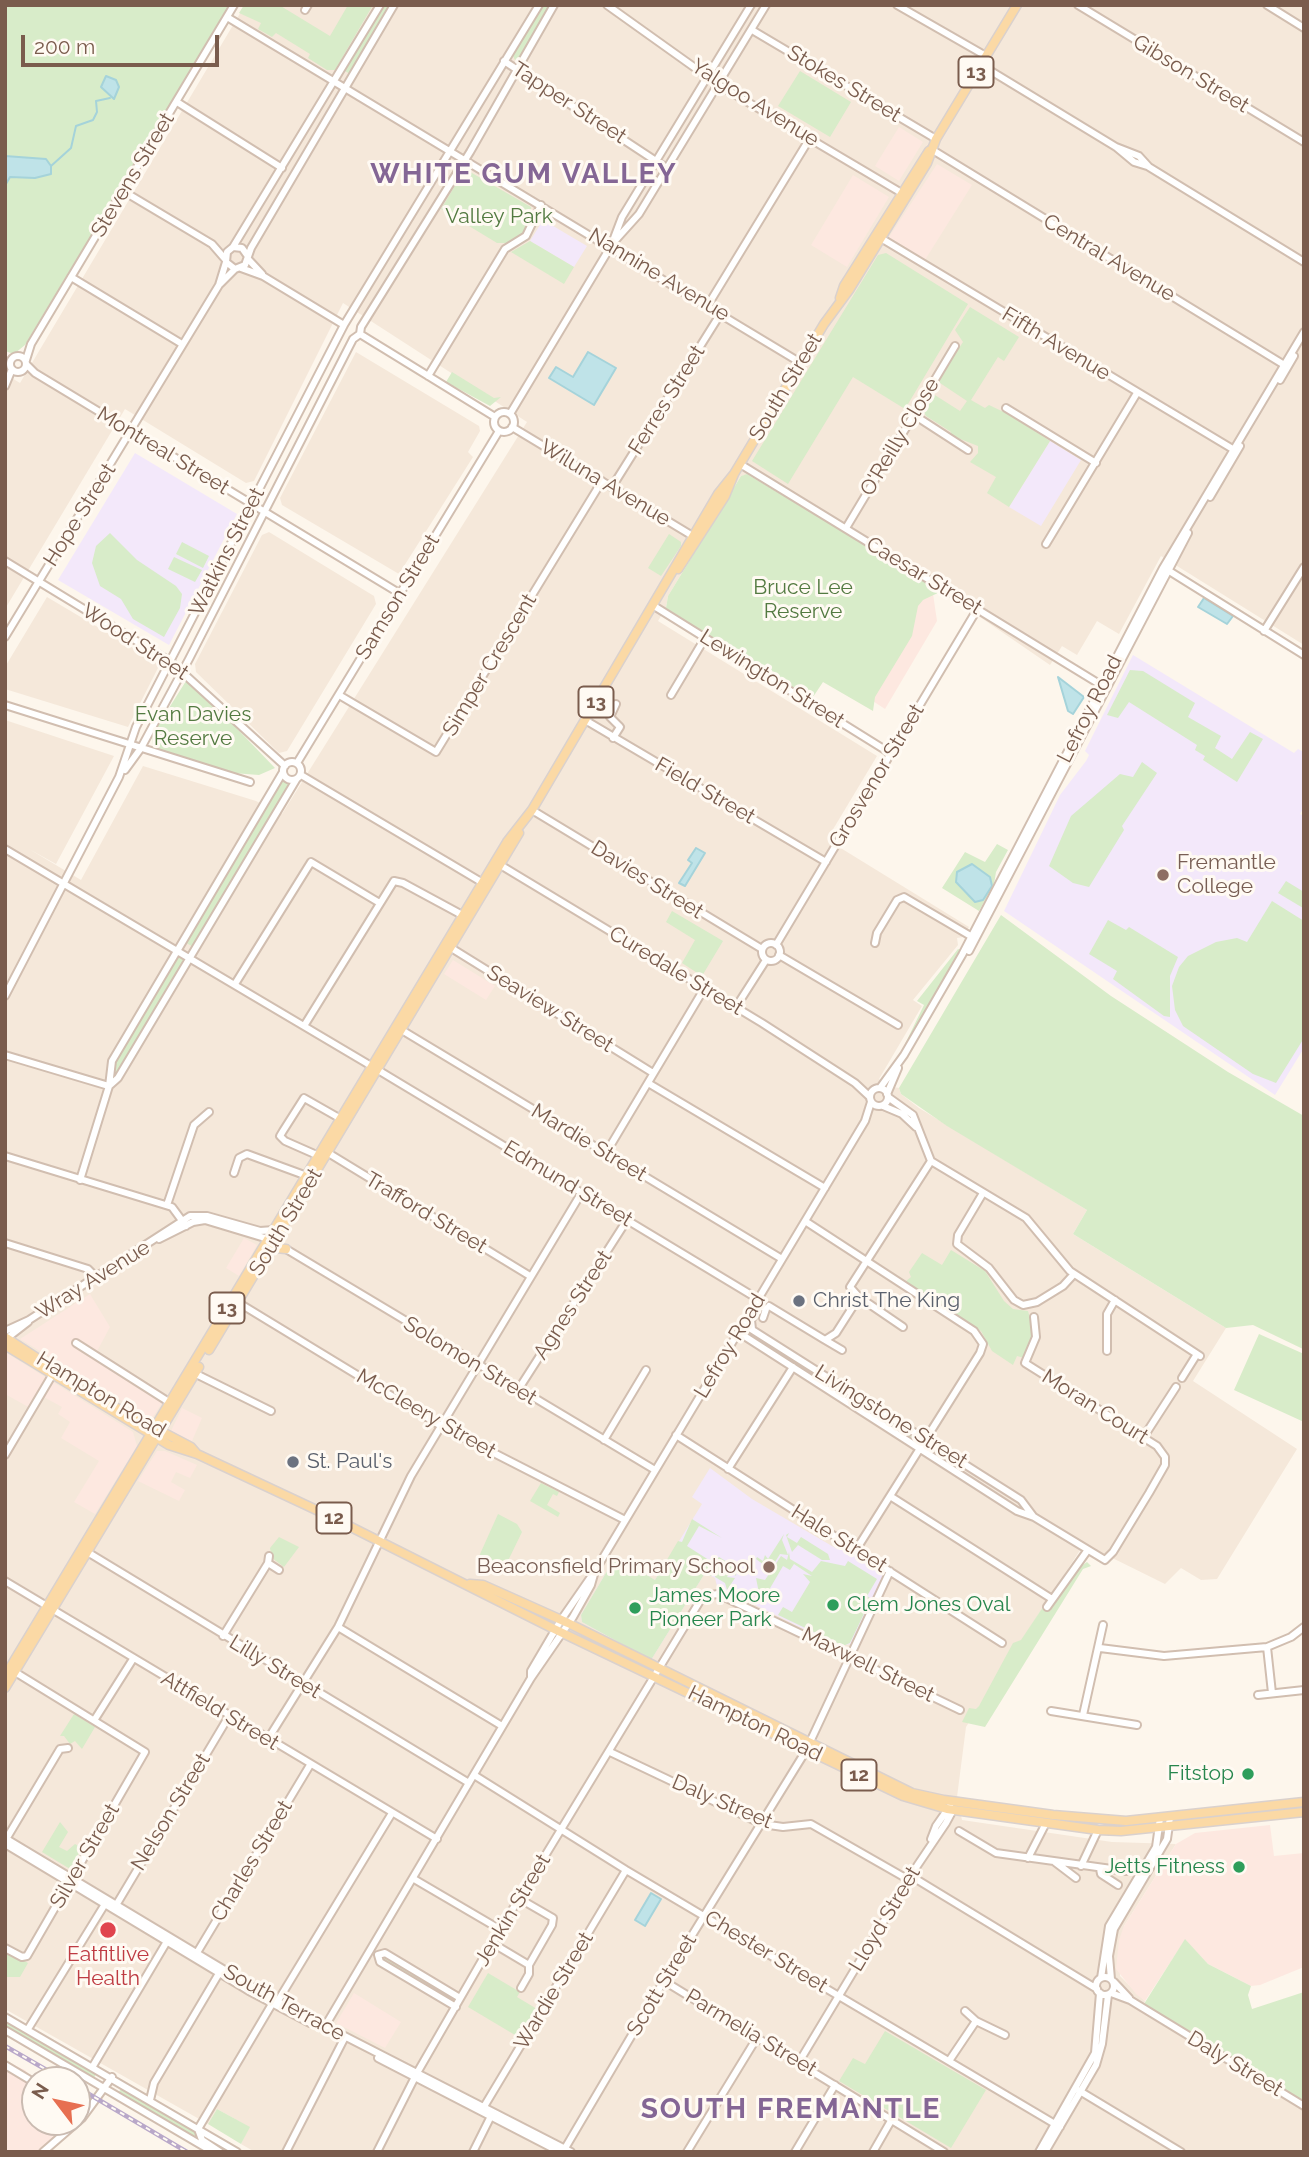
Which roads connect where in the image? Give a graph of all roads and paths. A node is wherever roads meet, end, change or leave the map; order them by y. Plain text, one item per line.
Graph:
1 (234, 5) edge
2 (380, 5) edge
3 (394, 5) edge
4 (539, 5) edge
5 (554, 5) edge
6 (607, 5) edge
7 (751, 5) edge
8 (766, 5) edge
9 (897, 5) edge
10 (1017, 5) edge
11 (1078, 5) edge
12 (1267, 5) edge
13 (227, 17) junction
14 (1304, 28) edge
15 (752, 30) junction
16 (504, 61) junction
17 (983, 61) junction
18 (518, 69) junction
19 (708, 74) junction
20 (333, 82) junction
21 (719, 85) junction
22 (343, 88) junction
23 (177, 102) junction
24 (810, 138) junction
25 (936, 139) junction
26 (1304, 142) edge
27 (931, 149) junction
28 (449, 151) junction
29 (464, 160) junction
30 (657, 161) junction
31 (282, 167) junction
32 (668, 169) junction
33 (123, 191) junction
34 (904, 194) junction
35 (541, 205) junction
36 (878, 236) junction
37 (212, 244) junction
38 (611, 246) junction
39 (232, 248) junction
40 (247, 257) junction
41 (226, 261) junction
42 (1303, 261) edge
43 (238, 269) junction
44 (263, 276) junction
45 (71, 277) junction
46 (219, 285) junction
47 (708, 305) junction
48 (721, 313) junction
49 (345, 325) junction
50 (361, 331) junction
51 (1304, 332) edge
52 (354, 339) junction
53 (1304, 339) edge
54 (182, 344) junction
55 (955, 346) dead end
56 (5, 355) edge
57 (801, 363) junction
58 (19, 364) junction
59 (1285, 366) junction
60 (428, 376) junction
61 (6, 385) edge
62 (1138, 393) junction
63 (1006, 408) dead end
64 (510, 414) junction
65 (914, 415) junction
66 (495, 417) junction
67 (512, 427) junction
68 (499, 430) junction
69 (131, 432) junction
70 (968, 450) dead end
71 (1235, 451) junction
72 (1096, 463) junction
73 (740, 464) junction
74 (602, 481) junction
75 (612, 487) junction
76 (252, 504) junction
77 (264, 512) junction
78 (846, 528) junction
79 (695, 538) junction
80 (1046, 544) dead end
81 (5, 561) edge
82 (1304, 567) edge
83 (1165, 569) junction
84 (39, 581) junction
85 (399, 593) junction
86 (654, 606) junction
87 (978, 607) junction
88 (1264, 631) junction
89 (5, 637) edge
90 (705, 638) junction
91 (1304, 655) edge
92 (171, 662) junction
93 (183, 671) junction
94 (1105, 687) junction
95 (339, 695) junction
96 (671, 695) dead end
97 (616, 704) dead end
98 (5, 705) edge
99 (585, 720) junction
100 (613, 738) junction
101 (130, 744) junction
102 (141, 748) junction
103 (890, 753) junction
104 (297, 763) junction
105 (284, 769) junction
106 (119, 777) junction
107 (298, 778) junction
108 (250, 782) dead end
109 (532, 810) junction
110 (5, 848) edge
111 (826, 862) junction
112 (498, 864) junction
113 (65, 882) junction
114 (483, 883) junction
115 (378, 902) junction
116 (464, 916) junction
117 (974, 938) junction
118 (875, 943) dead end
119 (776, 945) junction
120 (449, 946) junction
121 (176, 949) junction
122 (762, 949) junction
123 (779, 955) junction
124 (190, 957) junction
125 (766, 960) junction
126 (235, 984) junction
127 (704, 989) junction
128 (5, 996) edge
129 (736, 1007) junction
130 (898, 1025) dead end
131 (304, 1026) junction
132 (399, 1029) junction
133 (5, 1055) edge
134 (375, 1068) junction
135 (653, 1073) junction
136 (648, 1083) junction
137 (855, 1083) junction
138 (109, 1086) junction
139 (877, 1088) junction
140 (888, 1095) junction
141 (870, 1099) junction
142 (882, 1106) junction
143 (209, 1112) dead end
144 (341, 1119) junction
145 (865, 1121) junction
146 (916, 1127) junction
147 (323, 1153) junction
148 (606, 1153) junction
149 (5, 1156) edge
150 (931, 1161) junction
151 (234, 1172) dead end
152 (80, 1180) junction
153 (309, 1180) junction
154 (825, 1188) junction
155 (582, 1192) junction
156 (983, 1193) junction
157 (167, 1205) junction
158 (627, 1220) junction
159 (805, 1221) junction
160 (184, 1223) junction
161 (277, 1242) junction
162 (5, 1243) edge
163 (782, 1259) junction
164 (867, 1261) junction
165 (1073, 1274) junction
166 (530, 1276) junction
167 (97, 1278) junction
168 (859, 1297) junction
169 (1115, 1300) junction
170 (235, 1301) junction
171 (764, 1305) junction
172 (1034, 1317) dead end
173 (764, 1319) dead end
174 (743, 1324) junction
175 (903, 1326) dead end
176 (752, 1329) junction
177 (738, 1332) junction
178 (6, 1338) edge
179 (825, 1340) junction
180 (76, 1343) dead end
181 (842, 1350) dead end
182 (1107, 1351) dead end
183 (477, 1364) junction
184 (793, 1367) junction
185 (646, 1370) dead end
186 (54, 1372) junction
187 (192, 1372) junction
188 (1182, 1378) dead end
189 (1176, 1387) dead end
190 (518, 1390) junction
191 (174, 1405) junction
192 (271, 1411) dead end
193 (441, 1426) junction
194 (156, 1434) junction
195 (676, 1435) junction
196 (1143, 1438) junction
197 (926, 1439) junction
198 (604, 1440) junction
199 (919, 1449) junction
200 (5, 1455) edge
201 (728, 1469) junction
202 (655, 1470) junction
203 (890, 1496) junction
204 (1034, 1517) junction
205 (625, 1520) junction
206 (380, 1541) junction
207 (856, 1550) junction
208 (85, 1551) junction
209 (1087, 1551) junction
210 (1105, 1560) joint
211 (279, 1570) dead end
212 (890, 1571) junction
213 (5, 1581) edge
214 (470, 1584) junction
215 (1052, 1599) junction
216 (1047, 1607) dead end
217 (50, 1608) junction
218 (565, 1622) junction
219 (1102, 1625) dead end
220 (338, 1627) junction
221 (1304, 1627) edge
222 (559, 1631) junction
223 (223, 1636) junction
224 (1002, 1643) dead end
225 (1267, 1647) junction
226 (1100, 1648) junction
227 (851, 1656) junction
228 (133, 1659) junction
229 (15, 1672) junction
230 (656, 1672) junction
231 (5, 1675) edge
232 (303, 1683) junction
233 (5, 1688) edge
234 (1304, 1690) edge
235 (1272, 1693) junction
236 (1258, 1695) dead end
237 (960, 1710) dead end
238 (1051, 1711) dead end
239 (1083, 1715) junction
240 (229, 1716) junction
241 (95, 1719) junction
242 (502, 1726) junction
243 (1137, 1726) dead end
244 (268, 1739) junction
245 (809, 1746) junction
246 (68, 1748) dead end
247 (610, 1752) junction
248 (310, 1765) junction
249 (474, 1775) junction
250 (469, 1783) junction
251 (1304, 1802) edge
252 (928, 1805) junction
253 (948, 1806) junction
254 (1304, 1812) edge
255 (392, 1813) junction
256 (1165, 1822) junction
257 (762, 1824) junction
258 (1046, 1824) junction
259 (936, 1826) junction
260 (562, 1830) junction
261 (1098, 1830) junction
262 (959, 1831) dead end
263 (436, 1839) junction
264 (5, 1841) edge
265 (928, 1847) junction
266 (1028, 1858) junction
267 (1055, 1862) junction
268 (1081, 1866) junction
269 (1100, 1869) junction
270 (626, 1870) junction
271 (1126, 1871) dead end
272 (414, 1878) junction
273 (910, 1878) junction
274 (1076, 1878) dead end
275 (71, 1880) junction
276 (1118, 1885) dead end
277 (520, 1899) junction
278 (105, 1904) junction
279 (115, 1907) junction
280 (705, 1915) junction
281 (501, 1930) junction
282 (168, 1939) junction
283 (492, 1943) junction
284 (5, 1948) edge
285 (195, 1955) junction
286 (529, 1965) junction
287 (221, 1971) junction
288 (1087, 1980) junction
289 (1099, 1980) junction
290 (1112, 1980) junction
291 (664, 1981) junction
292 (521, 1989) dead end
293 (1098, 1991) junction
294 (1110, 1994) junction
295 (839, 1996) junction
296 (460, 1998) junction
297 (1130, 2000) junction
298 (275, 2004) junction
299 (456, 2007) junction
300 (965, 2011) dead end
301 (5, 2017) edge
302 (976, 2021) junction
303 (324, 2028) junction
304 (28, 2029) junction
305 (5, 2030) edge
306 (1005, 2035) dead end
307 (758, 2036) junction
308 (344, 2038) junction
309 (949, 2061) junction
310 (799, 2062) junction
311 (5, 2065) edge
312 (93, 2066) junction
313 (21, 2075) edge
314 (416, 2076) junction
315 (112, 2077) junction
316 (835, 2085) junction
317 (105, 2089) junction
318 (1079, 2090) junction
319 (150, 2100) junction
320 (91, 2103) edge
321 (1304, 2106) edge
322 (483, 2109) junction
323 (492, 2115) junction
324 (892, 2119) junction
325 (1058, 2126) junction
326 (198, 2129) junction
327 (59, 2136) edge
328 (287, 2151) edge
329 (565, 2151) edge
330 (43, 2152) edge
331 (213, 2152) edge
332 (220, 2152) edge
333 (237, 2152) edge
334 (377, 2152) edge
335 (473, 2152) edge
336 (687, 2152) edge
337 (795, 2152) edge
338 (873, 2152) edge
339 (944, 2152) edge
340 (1041, 2152) edge
341 (1181, 2152) edge

1 - 13 street, Stevens Street
2 - 20 street
3 - 22 street
4 - 16 street, Watkins Street
5 - 18 street
6 - 19 street, Yalgoo Avenue
7 - 19 street
8 - 15 street
9 - 17 street
10 - 17 main road, South Street / 13
11 - 26 street, Gibson Street
12 - 14 street
13 - 20 street, Nannine Avenue
13 - 23 street, Stevens Street
15 - 21 street
15 - 25 street, Stokes Street
16 - 18 street, Tapper Street
16 - 28 street, Watkins Street
17 - 25 main road, South Street / 13
17 - 42 street
18 - 29 street
18 - 30 street, Tapper Street
19 - 21 street, Yalgoo Avenue
19 - 30 street
20 - 22 street, Nannine Avenue
20 - 31 street
21 - 24 street, Yalgoo Avenue
21 - 32 street
22 - 28 street, Nannine Avenue
22 - 40 street
23 - 31 street
23 - 33 street, Stevens Street
24 - 34 street, Yalgoo Avenue
24 - 47 street
25 - 27 main road, South Street / 13
27 - 34 main road, South Street / 13
27 - 59 street, Central Avenue
28 - 29 street, Nannine Avenue
28 - 49 street, Watkins Street
29 - 35 street, Nannine Avenue
29 - 50 street
30 - 32 street, Tapper Street
30 - 38 street
31 - 39 street
32 - 38 street
33 - 37 street
33 - 45 street, Stevens Street
34 - 36 main road, South Street / 13
35 - 38 street, Nannine Avenue
35 - 60 street
36 - 57 main road, South Street / 13
36 - 62 street, Fifth Avenue
37 - 39 street
37 - 41 street
38 - 47 street, Nannine Avenue
38 - 64 street
39 - 40 street
39 - 41 street, Hope Street
40 - 43 street, Hope Street
40 - 44 street
41 - 43 street
41 - 46 street, Hope Street
43 - 44 street
43 - 46 street, Hope Street
44 - 49 street
45 - 54 street
45 - 58 street, Stevens Street
46 - 54 street, Hope Street
47 - 48 street, Nannine Avenue
48 - 57 street, Nannine Avenue
48 - 75 street, Ferres Street
49 - 50 street
49 - 52 street
49 - 76 street, Watkins Street
50 - 52 street
50 - 60 street
51 - 59 street, Lefroy Road
52 - 77 street, Watkins Street
53 - 59 street, Lefroy Road
54 - 69 street, Hope Street
55 - 65 street, O'Reilly Close
56 - 58 street, Montreal Street
57 - 73 main road, South Street / 13
58 - 61 street, Stevens Street
58 - 69 street, Montreal Street
59 - 71 street, Lefroy Road
60 - 66 street
62 - 71 street, Fifth Avenue
62 - 72 street
63 - 72 street
64 - 66 street
64 - 67 street
65 - 70 street
65 - 78 street, O'Reilly Close
66 - 68 street
67 - 68 street
67 - 74 street, Wiluna Avenue
68 - 85 street, Samson Street
69 - 76 street, Montreal Street
69 - 84 street, Hope Street
71 - 83 street, Lefroy Road
72 - 80 street
73 - 78 street, Caesar Street
73 - 79 main road, South Street / 13
74 - 75 street, Wiluna Avenue
74 - 95 street, Simper Crescent
75 - 79 street, Wiluna Avenue
76 - 77 street, Montreal Street
76 - 92 street, Watkins Street
77 - 85 street, Montreal Street
77 - 93 street, Watkins Street
78 - 87 street, Caesar Street
79 - 86 main road, South Street / 13
81 - 84 street, Wood Street
82 - 88 street
83 - 88 street
83 - 94 street, Lefroy Road
84 - 89 street, Hope Street
84 - 92 street, Wood Street
85 - 95 street, Samson Street
86 - 90 street, Lewington Street
86 - 99 main road, South Street / 13
87 - 94 street, Caesar Street
87 - 103 street, Grosvenor Street
88 - 91 street
90 - 96 street
90 - 103 street, Lewington Street
92 - 93 street, Wood Street
92 - 101 street, Watkins Street
93 - 102 street, Watkins Street
93 - 105 street, Wood Street
94 - 117 street, Lefroy Road
95 - 104 street, Samson Street
97 - 100 street
98 - 101 street
99 - 100 street, Field Street
99 - 109 main road, South Street / 13
100 - 111 street, Field Street
101 - 102 street
101 - 106 street, Watkins Street
102 - 106 street, Watkins Street
102 - 108 street
103 - 111 street, Grosvenor Street
104 - 105 street
104 - 107 street
105 - 107 street
105 - 121 street
106 - 113 street, Watkins Street
107 - 114 street
107 - 124 street
109 - 112 main road, South Street / 13
109 - 122 street, Davies Street
110 - 113 street, Edmund Street
111 - 119 street, Grosvenor Street
112 - 114 main road, South Street / 13
112 - 120 main road, South Street / 13
112 - 127 street, Curedale Street
113 - 121 street, Edmund Street
113 - 128 street, Watkins Street
114 - 116 main road, South Street / 13
115 - 116 street
115 - 126 street
115 - 131 street
116 - 120 main road, South Street / 13
117 - 118 street
117 - 139 street, Lefroy Road
117 - 140 street, Lefroy Road
119 - 122 street
119 - 123 street
120 - 132 main road, South Street / 13
120 - 135 street, Seaview Street
121 - 124 street, Edmund Street
121 - 138 street
122 - 125 street
123 - 125 street
123 - 130 street
124 - 126 street, Edmund Street
124 - 138 street
125 - 129 street
126 - 131 street, Edmund Street
127 - 129 street, Curedale Street
127 - 135 street
129 - 137 street, Curedale Street
131 - 134 street, Edmund Street
132 - 134 main road, South Street / 13
132 - 148 street, Mardie Street
133 - 138 street
134 - 144 main road, South Street / 13
134 - 147 main road, South Street / 13
134 - 155 street, Edmund Street
135 - 136 street
136 - 148 street
136 - 154 street
137 - 139 street, Curedale Street
137 - 141 street, Curedale Street
138 - 152 street
139 - 140 street
139 - 141 street, Lefroy Road
140 - 142 street, Lefroy Road
140 - 146 street
141 - 142 street
141 - 145 street, Lefroy Road
142 - 145 street, Lefroy Road
142 - 146 street
143 - 157 street
144 - 147 main road, South Street / 13
144 - 147 street, Trafford Street
145 - 154 street, Lefroy Road
146 - 150 street
147 - 153 main road, South Street / 13
147 - 166 street, Trafford Street
148 - 163 street, Mardie Street
149 - 152 street
150 - 156 street
150 - 164 street
151 - 153 street
152 - 157 street
153 - 161 main road, South Street
154 - 159 street, Lefroy Road
155 - 158 street, Edmund Street
155 - 166 street
156 - 165 street
156 - 165 street
157 - 160 street
158 - 171 street, Edmund Street
158 - 190 street, Agnes Street
159 - 163 street, Lefroy Road
159 - 164 street
160 - 161 street, Solomon Street
160 - 161 street, Solomon Street
160 - 167 street, Wray Avenue
161 - 170 main road, South Street / 13
161 - 170 main road, South Street / 13
161 - 183 street, Solomon Street
162 - 167 street
163 - 171 street, Lefroy Road
164 - 168 street
164 - 197 street
165 - 169 street
166 - 183 street
167 - 178 street, Wray Avenue
168 - 175 street
168 - 179 street
169 - 182 street
169 - 188 street
170 - 187 main road, South Street / 13
170 - 193 street, McCleery Street
171 - 173 street
171 - 174 street, Lefroy Road
171 - 176 street
171 - 179 street, Edmund Street
172 - 196 street, Moran Court
174 - 176 street, Livingstone Street
174 - 177 street, Lefroy Road
176 - 197 street, Livingstone Street
177 - 184 street, Livingstone Street
177 - 195 street, Lefroy Road
178 - 186 main road, Hampton Road / 12
179 - 181 street, Edmund Street
180 - 191 street
183 - 190 street, Solomon Street
183 - 193 street
184 - 199 street, Livingstone Street
184 - 201 street
185 - 198 street
186 - 194 main road, Hampton Road / 12
186 - 200 street
187 - 191 main road, South Street / 13
187 - 192 street
189 - 196 street
190 - 198 street, Solomon Street
191 - 194 main road, South Street / 13
193 - 205 street, McCleery Street
193 - 206 street
194 - 206 main road, Hampton Road / 12
194 - 208 main road, South Street / 13
195 - 201 street, Hale Street
195 - 202 street, Lefroy Road
196 - 210 street, Moran Court
197 - 199 street
197 - 204 street, Livingstone Street
198 - 202 street, Solomon Street
199 - 203 street
199 - 204 street, Livingstone Street
201 - 207 street, Hale Street
202 - 205 street, Lefroy Road
203 - 207 street
203 - 215 street
204 - 209 street, Livingstone Street
205 - 218 street, Lefroy Road
206 - 214 main road, Hampton Road / 12
206 - 220 street
207 - 212 street, Hale Street
208 - 217 main road, South Street / 13
208 - 223 street, Lilly Street
209 - 210 street, Livingstone Street
209 - 215 street
211 - 223 street
212 - 224 street, Hale Street
212 - 227 street, Scott Street
213 - 217 street, Attfield Street
214 - 218 main road, Hampton Road / 12
214 - 222 main road, Hampton Road / 12
215 - 216 street
217 - 228 street, Attfield Street
217 - 229 main road, South Street / 13
217 - 231 main road, South Street / 13
218 - 222 street, Lefroy Road
218 - 230 main road, Hampton Road / 12
219 - 226 street
220 - 232 street
220 - 242 street
221 - 225 street
222 - 230 main road, Hampton Road / 12
222 - 242 street, Lefroy Road
223 - 232 street, Lilly Street
225 - 226 street
225 - 235 street
226 - 239 street
227 - 230 street, Maxwell Street
227 - 237 street, Maxwell Street
227 - 245 street, Scott Street
228 - 240 street, Attfield Street
228 - 241 street
229 - 233 main road, South Street / 13
229 - 241 street
230 - 245 main road, Hampton Road / 12
230 - 247 street, Jenkin Street
232 - 244 street
232 - 250 street, Lilly Street
234 - 235 street
235 - 236 street
238 - 239 street
239 - 243 street
240 - 244 street, Attfield Street
240 - 279 street, Nelson Street
241 - 275 street, Silver Street
242 - 249 street, Lefroy Road
244 - 248 street, Attfield Street
245 - 252 main road, Hampton Road / 12
245 - 253 main road, Hampton Road / 12
245 - 257 street, Scott Street
246 - 264 street
247 - 257 street, Daly Street
247 - 260 street, Jenkin Street
248 - 255 street, Attfield Street
248 - 285 street, Charles Street
249 - 250 street, Lefroy Road
249 - 260 street, Chester Street
250 - 263 street, Lefroy Road
251 - 256 main road, Hampton Road / 12
252 - 253 main road, Hampton Road / 12
252 - 259 street
253 - 256 main road, Hampton Road / 12
253 - 258 main road, Hampton Road / 12
253 - 259 street
253 - 265 street
254 - 256 main road, Hampton Road / 12
255 - 263 street, Attfield Street
255 - 298 street
256 - 261 main road, Hampton Road / 12
256 - 289 street
256 - 290 street
257 - 273 street, Daly Street
257 - 280 street, Scott Street
258 - 261 main road, Hampton Road / 12
258 - 266 street
259 - 265 street
260 - 270 street, Chester Street
260 - 277 street, Jenkin Street
261 - 268 street
262 - 266 street
263 - 272 street, Lefroy Road
264 - 275 street, South Terrace
265 - 273 street, Lloyd Street
266 - 267 street
267 - 268 street
267 - 274 street
268 - 269 street
269 - 271 street
269 - 276 street
270 - 280 street, Chester Street
270 - 322 street, Wardie Street
272 - 281 street
272 - 303 street, Lefroy Road
273 - 288 street, Daly Street
273 - 295 street, Lloyd Street
275 - 278 street, South Terrace
275 - 279 street, South Terrace
275 - 284 street, Silver Street
277 - 281 street, Jenkin Street
277 - 286 street
278 - 279 street, South Terrace
278 - 304 street
279 - 282 street, South Terrace
280 - 291 street, Scott Street
280 - 295 street, Chester Street
281 - 283 street, Jenkin Street
282 - 285 street, South Terrace
282 - 312 street
283 - 286 street
283 - 296 street, Jenkin Street
285 - 287 street, South Terrace
286 - 292 street
287 - 298 street, South Terrace
287 - 319 street
288 - 289 street, Daly Street
288 - 293 street, Daly Street
289 - 290 street, Daly Street
289 - 293 street
290 - 294 street
290 - 297 street, Daly Street
291 - 307 street, Parmelia Street
291 - 329 street, Scott Street
293 - 294 street, Daly Street
293 - 318 street
294 - 297 street, Daly Street
294 - 318 street
295 - 309 street, Chester Street
295 - 310 street, Lloyd Street
296 - 299 street, Jenkin Street
296 - 299 street
297 - 321 street, Daly Street
298 - 303 street, South Terrace
298 - 326 street
299 - 314 street, Jenkin Street
300 - 302 street
301 - 304 street
302 - 306 street
302 - 309 street
303 - 308 street, South Terrace
304 - 312 street
305 - 317 street
307 - 310 street, Parmelia Street
307 - 336 street
308 - 314 street, South Terrace
308 - 328 street
309 - 325 street, Chester Street
310 - 316 street, Parmelia Street
311 - 313 street
312 - 315 street
314 - 322 street, South Terrace
314 - 334 street, Jenkin Street
315 - 317 street
315 - 319 street
316 - 324 street, Parmelia Street
316 - 337 street
317 - 320 street
317 - 331 street
318 - 325 street
318 - 341 street
319 - 326 street
322 - 323 street, South Terrace
323 - 329 street, South Terrace
323 - 335 street
324 - 338 street
324 - 339 street, Parmelia Street
325 - 340 street
326 - 332 street
326 - 333 street
327 - 330 street

